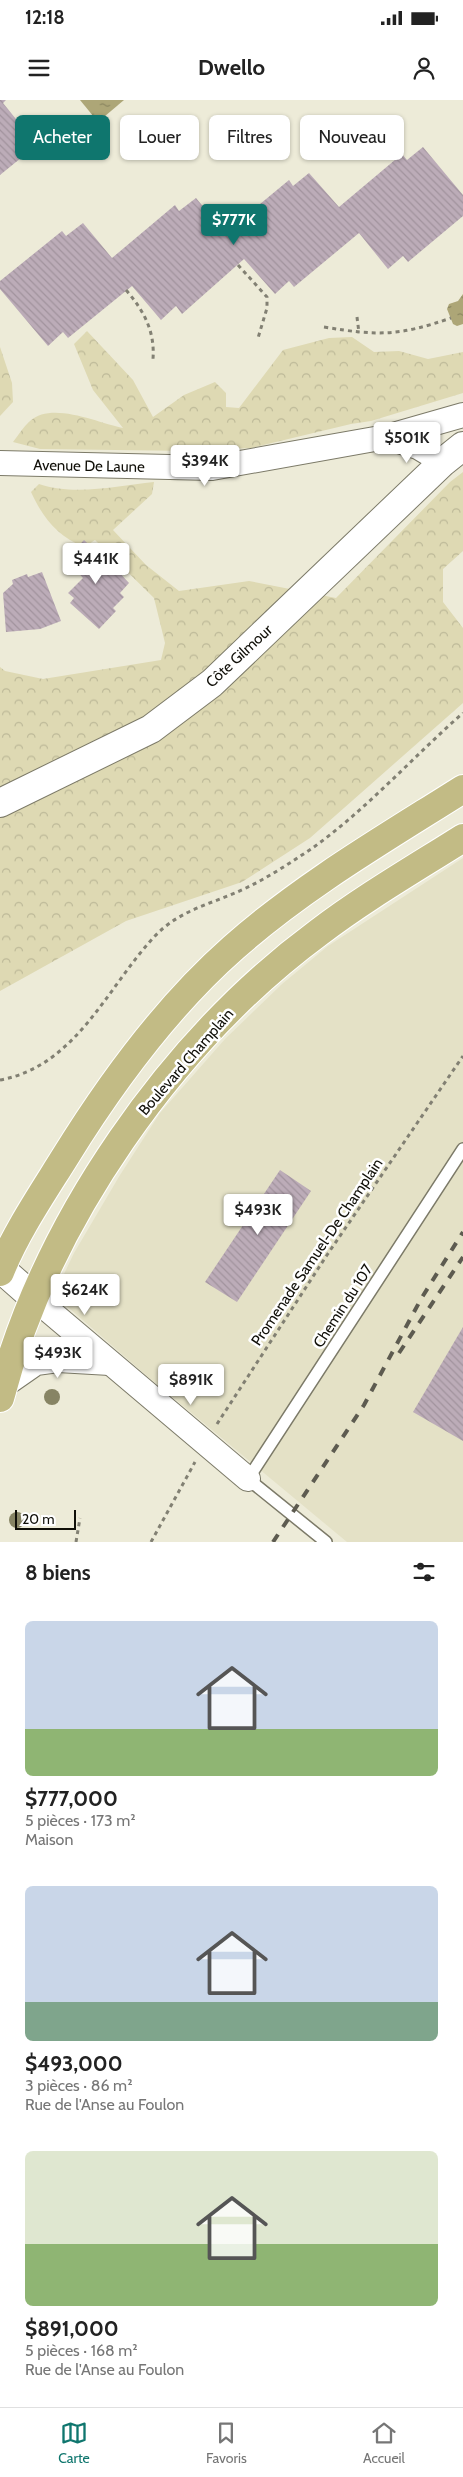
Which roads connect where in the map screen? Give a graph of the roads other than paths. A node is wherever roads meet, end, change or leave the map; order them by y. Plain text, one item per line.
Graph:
1 (463, 415) edge
2 (386, 437) junction
3 (453, 454) edge
4 (0, 463) edge
5 (463, 789) edge
6 (0, 803) edge
7 (463, 838) edge
8 (463, 1149) edge
9 (0, 1270) edge
10 (34, 1298) junction
11 (110, 1363) junction
12 (2, 1392) edge
13 (248, 1479) junction
14 (326, 1542) edge

1 - 2 street, Avenue De Laune
2 - 3 street, Avenue De Laune
2 - 4 street, Avenue De Laune
3 - 6 street, Côte Gilmour
5 - 9 main road
7 - 10 main road, Boulevard Champlain
8 - 13 lane, Chemin du 107
9 - 10 street
10 - 11 street
10 - 12 main road, Boulevard Champlain
11 - 12 street
11 - 13 street
13 - 14 lane

